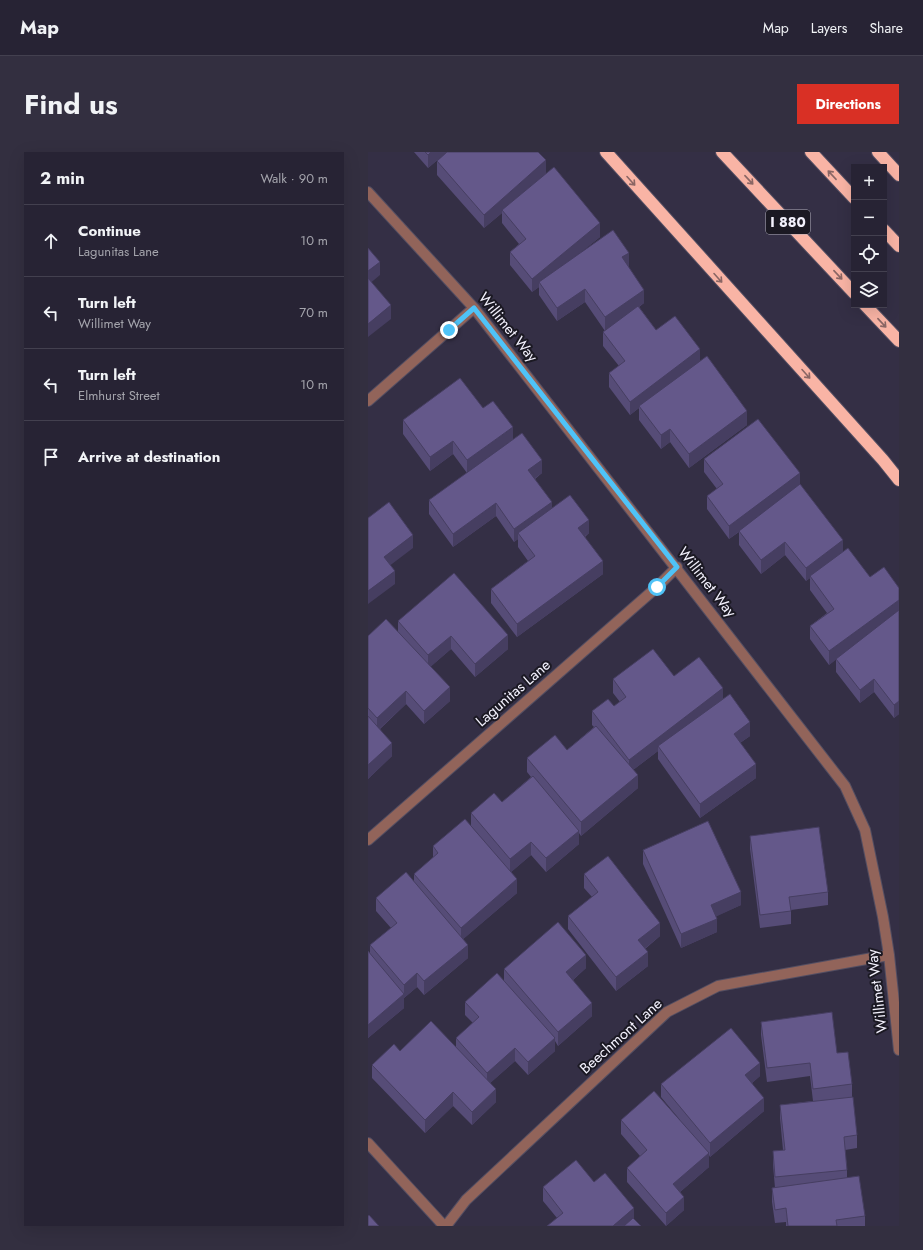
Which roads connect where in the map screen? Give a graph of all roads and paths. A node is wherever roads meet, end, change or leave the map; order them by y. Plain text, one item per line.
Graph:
1 (606, 152) edge
2 (722, 152) edge
3 (811, 152) edge
4 (878, 152) edge
5 (899, 175) edge
6 (368, 192) edge
7 (851, 195) edge
8 (887, 233) edge
9 (899, 246) edge
10 (851, 290) edge
11 (474, 308) junction
12 (868, 308) edge
13 (899, 341) edge
14 (368, 402) edge
15 (883, 460) junction
16 (899, 474) edge
17 (899, 480) edge
18 (677, 567) junction
19 (368, 840) edge
20 (889, 955) junction
21 (899, 1050) edge
22 (368, 1143) edge
23 (445, 1226) edge

1 -> 15 highway
2 -> 10 highway, I 880
7 -> 3 highway
4 - 5 highway
6 - 11 street, Willimet Way
8 - 9 highway
11 - 14 street
11 - 18 street, Willimet Way
12 -> 13 highway
15 - 16 highway
15 - 17 highway
18 - 19 street, Lagunitas Lane
18 - 20 street, Willimet Way
20 - 21 street, Willimet Way
20 - 23 street, Beechmont Lane
22 - 23 street

